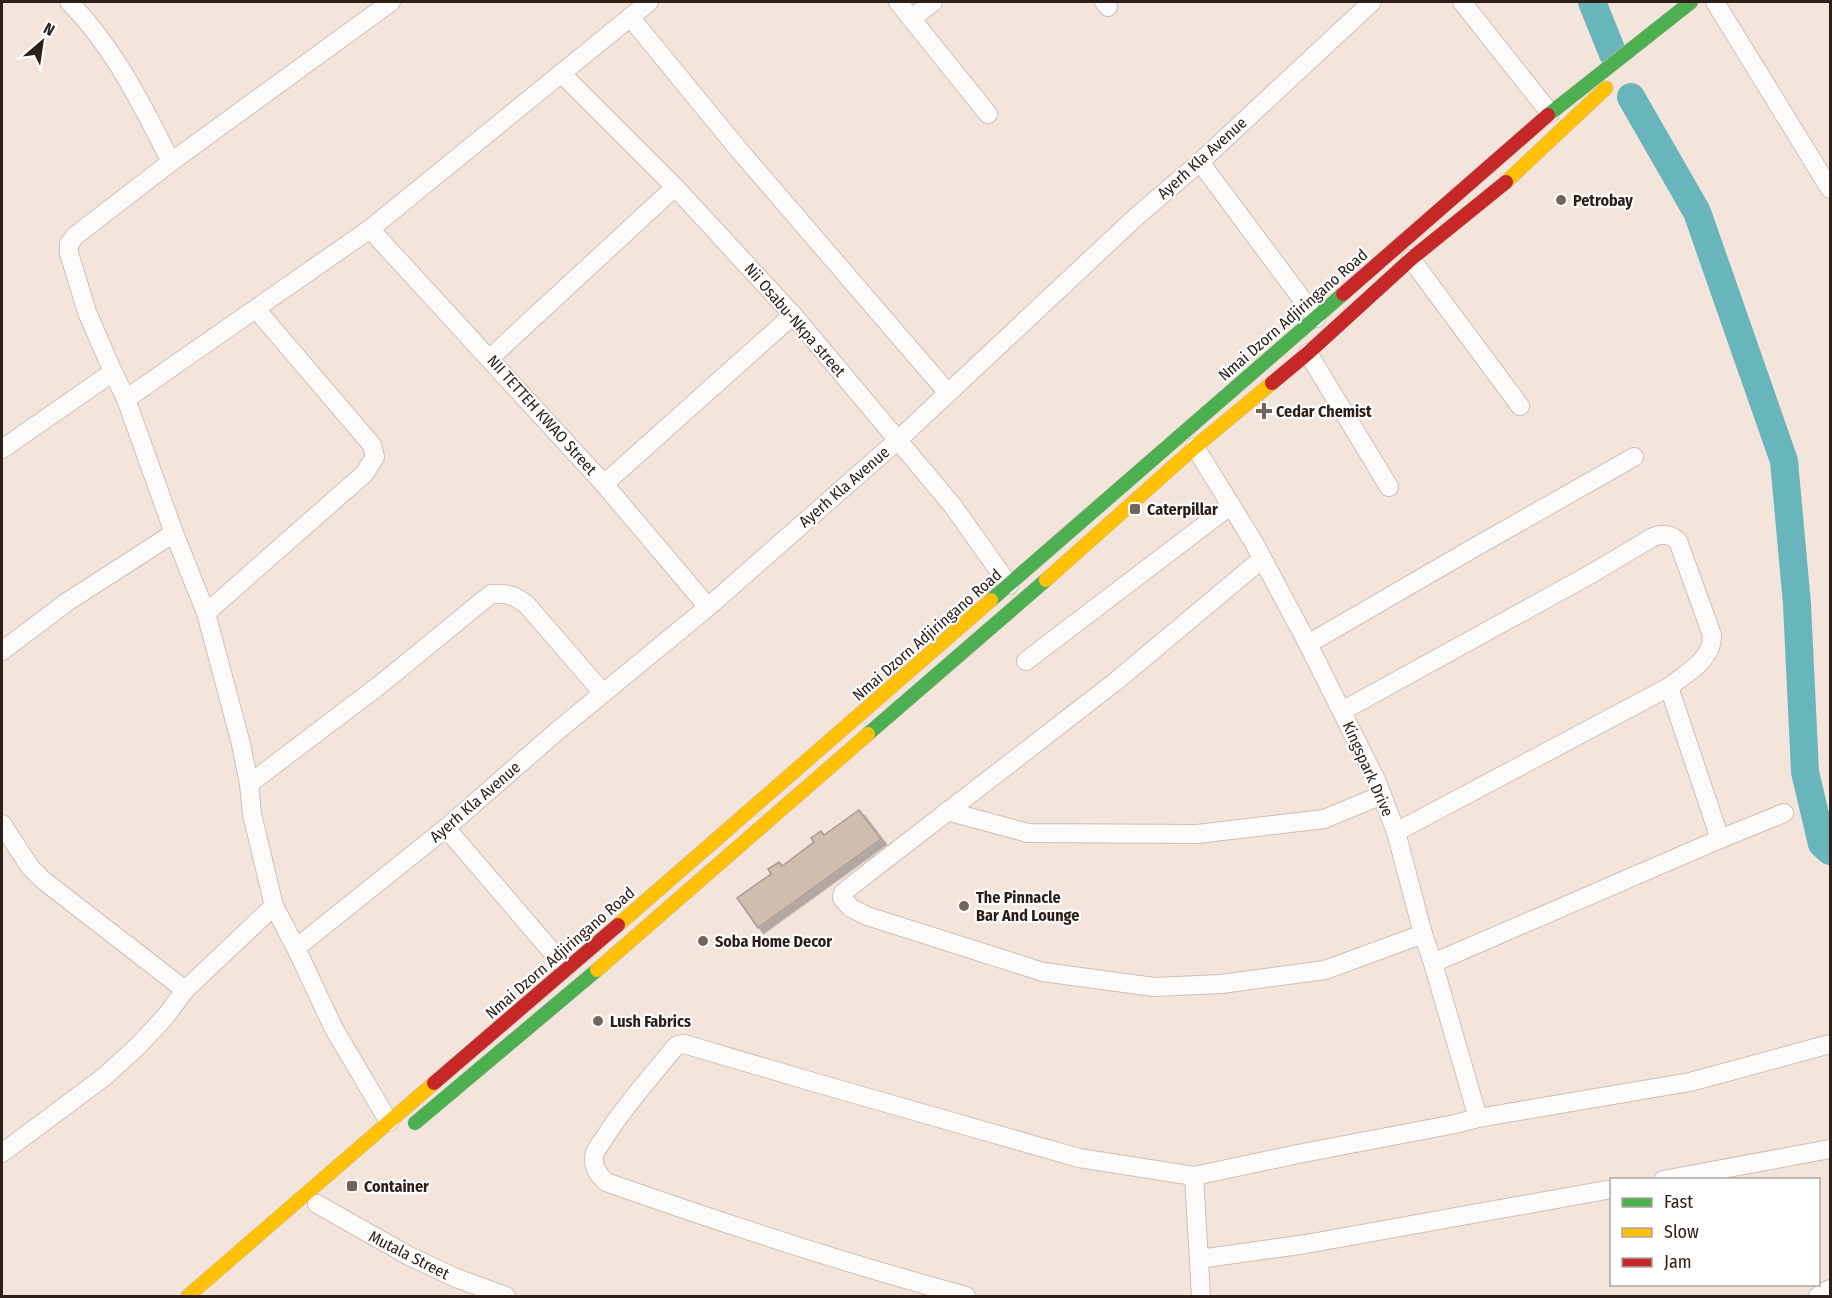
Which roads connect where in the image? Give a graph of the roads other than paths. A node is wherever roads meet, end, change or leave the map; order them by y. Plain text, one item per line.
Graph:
1 (391, 2) edge
2 (649, 2) edge
3 (898, 2) edge
4 (933, 2) edge
5 (1372, 2) edge
6 (1462, 2) edge
7 (1691, 2) edge
8 (1713, 2) edge
9 (74, 3) edge
10 (630, 17) junction
11 (912, 18) junction
12 (1653, 49) dead end
13 (561, 73) junction
14 (1620, 76) dead end
15 (1550, 113) junction
16 (988, 114) dead end
17 (171, 162) junction
18 (1200, 162) junction
19 (675, 187) junction
20 (1830, 189) edge
21 (370, 229) junction
22 (1411, 259) junction
23 (256, 309) junction
24 (792, 315) junction
25 (1316, 318) junction
26 (1308, 352) junction
27 (490, 358) junction
28 (113, 372) junction
29 (948, 393) junction
30 (126, 399) junction
31 (1520, 406) dead end
32 (898, 440) junction
33 (1195, 447) junction
34 (2, 448) edge
35 (1634, 457) dead end
36 (604, 484) junction
37 (1389, 487) dead end
38 (1231, 505) junction
39 (174, 533) junction
40 (1262, 559) junction
41 (1009, 585) junction
42 (708, 607) junction
43 (206, 613) junction
44 (1308, 644) junction
45 (2, 651) edge
46 (1026, 661) dead end
47 (1669, 687) junction
48 (603, 693) junction
49 (1342, 711) junction
50 (249, 784) junction
51 (1382, 795) junction
52 (947, 811) junction
53 (1784, 813) dead end
54 (2, 824) edge
55 (446, 828) junction
56 (1396, 832) junction
57 (1720, 839) junction
58 (672, 878) junction
59 (687, 891) junction
60 (274, 906) junction
61 (1423, 934) junction
62 (296, 948) junction
63 (1433, 963) junction
64 (566, 968) junction
65 (186, 990) junction
66 (1830, 1044) edge
67 (1478, 1118) junction
68 (396, 1127) junction
69 (1830, 1149) edge
70 (2, 1153) edge
71 (1194, 1176) junction
72 (1669, 1178) edge
73 (1610, 1189) edge
74 (317, 1204) dead end
75 (1199, 1259) junction
76 (1830, 1288) edge
77 (188, 1296) edge
78 (506, 1296) edge
79 (966, 1296) edge
80 (1201, 1296) edge
81 (1818, 1296) edge

1 - 17 street
2 - 10 street
3 - 11 street
4 - 11 street
5 - 18 street, Ayerh Kla Avenue
6 - 15 street
7 - 15 main road, Nmai Dzorn Adjiringano Road
8 - 12 main road
8 - 20 street
9 - 17 street
10 - 13 street
10 - 29 street
11 - 16 street
13 - 19 street, Nii Osabu-Nkpa street
13 - 21 street
14 - 22 main road, Nmai Dzorn Adjiringano Road
15 - 25 main road, Nmai Dzorn Adjiringano Road
17 - 28 street
18 - 25 street
18 - 29 street, Ayerh Kla Avenue
19 - 24 street, Nii Osabu-Nkpa street
19 - 27 street
21 - 23 street
21 - 27 street, NII TETTEH KWAO Street
22 - 26 main road, Nmai Dzorn Adjiringano Road
22 - 31 street
23 - 30 street
23 - 43 street
24 - 32 street, Nii Osabu-Nkpa street
24 - 36 street
25 - 41 main road, Nmai Dzorn Adjiringano Road
26 - 33 main road, Nmai Dzorn Adjiringano Road
26 - 37 street
27 - 36 street, NII TETTEH KWAO Street
28 - 30 street
28 - 34 street
29 - 32 street, Ayerh Kla Avenue
30 - 39 street
32 - 41 street, Nii Osabu-Nkpa street
32 - 42 street, Ayerh Kla Avenue
33 - 38 street, Kingspark Drive
33 - 59 main road, Nmai Dzorn Adjiringano Road
35 - 44 street
36 - 42 street, NII TETTEH KWAO Street
38 - 40 street, Kingspark Drive
38 - 46 street
39 - 43 street
39 - 45 street
40 - 44 street, Kingspark Drive
40 - 52 street
41 - 58 main road, Nmai Dzorn Adjiringano Road
42 - 48 street, Ayerh Kla Avenue
43 - 50 street
44 - 49 street, Kingspark Drive
47 - 49 street
47 - 56 street
47 - 57 street
48 - 50 street
48 - 55 street, Ayerh Kla Avenue
49 - 51 street, Kingspark Drive
50 - 60 street
51 - 52 street
51 - 56 street, Kingspark Drive
52 - 61 street
53 - 57 street
54 - 65 street
55 - 62 street, Ayerh Kla Avenue
55 - 64 street
56 - 61 street, Kingspark Drive
57 - 63 street
58 - 59 main road
58 - 64 main road, Nmai Dzorn Adjiringano Road
59 - 68 main road, Nmai Dzorn Adjiringano Road
60 - 62 street
60 - 65 street
61 - 63 street, Kingspark Drive
62 - 68 street
63 - 67 street, Kingspark Drive
64 - 68 main road, Nmai Dzorn Adjiringano Road
65 - 70 street
66 - 67 street
67 - 71 street
68 - 77 main road, Nmai Dzorn Adjiringano Road
69 - 72 street
71 - 75 street
71 - 79 street
73 - 75 street
74 - 78 street, Mutala Street
75 - 80 street
76 - 81 street

